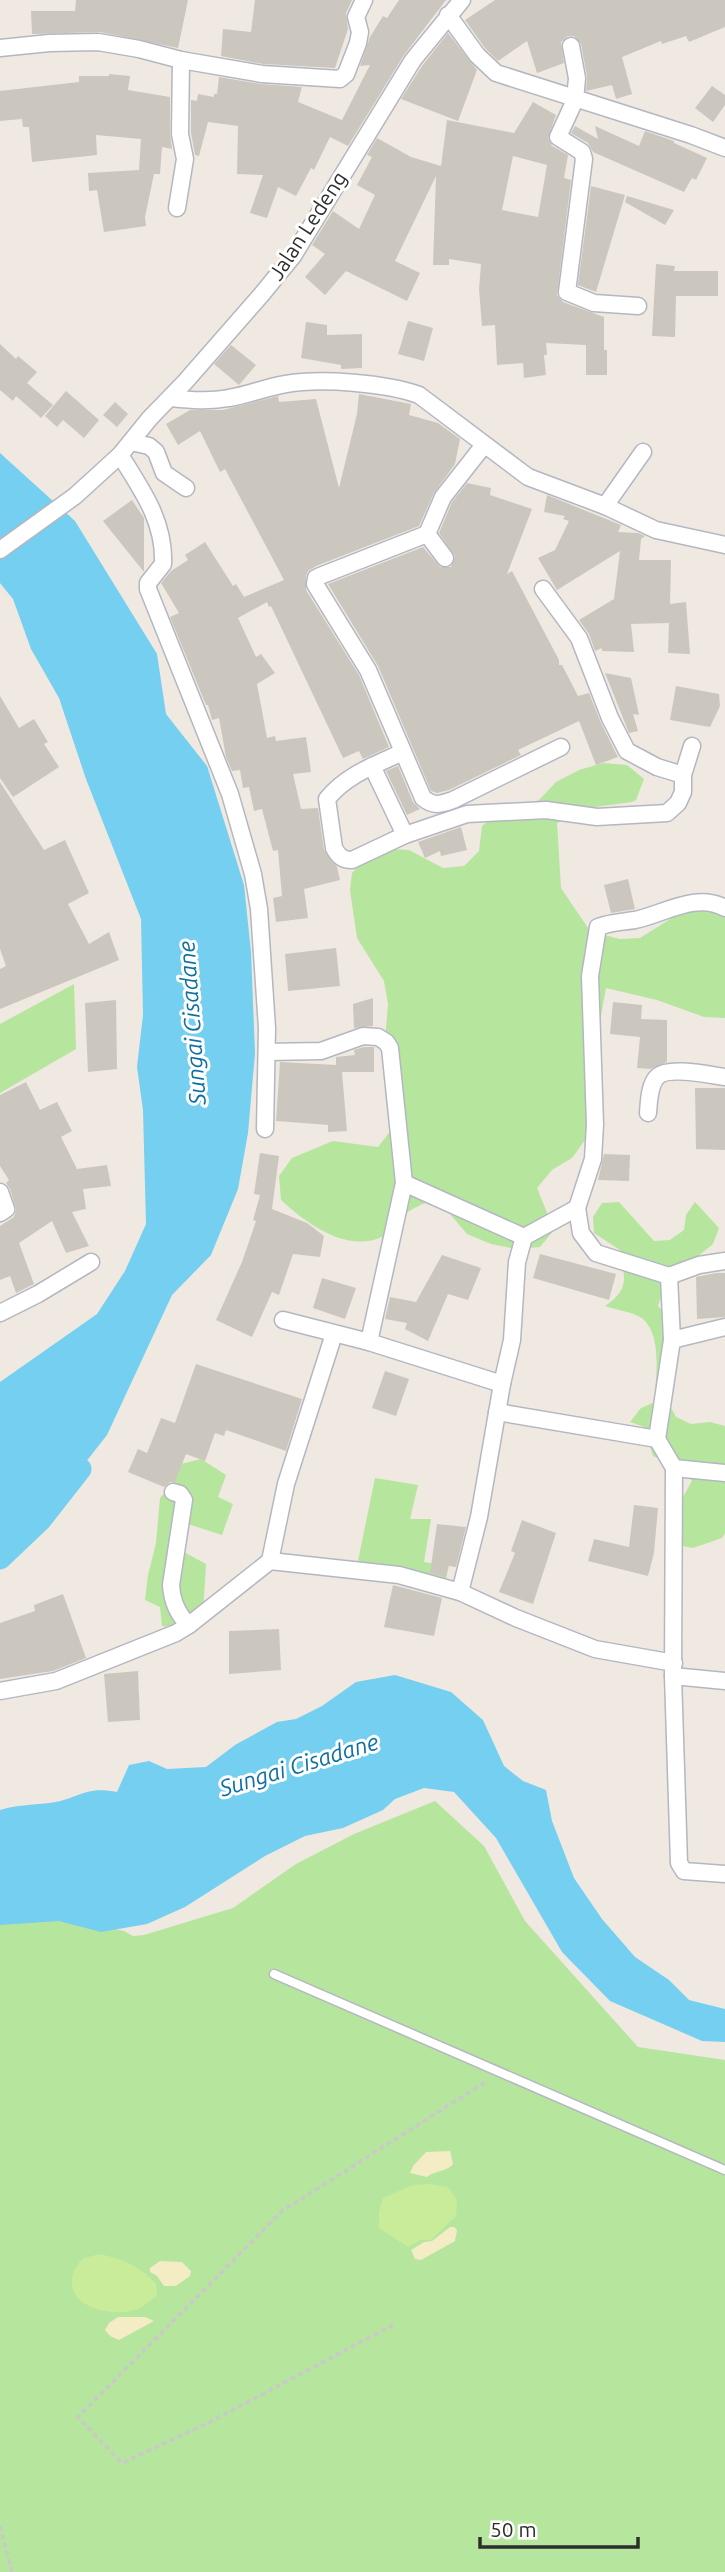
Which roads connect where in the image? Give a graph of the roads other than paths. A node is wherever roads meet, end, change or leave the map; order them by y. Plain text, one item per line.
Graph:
1 (364, 0) edge
2 (462, 0) edge
3 (448, 15) junction
4 (570, 46) dead end
5 (0, 48) edge
6 (181, 60) junction
7 (575, 100) junction
8 (725, 148) edge
9 (177, 208) dead end
10 (638, 306) dead end
11 (170, 398) junction
12 (131, 442) junction
13 (484, 444) junction
14 (643, 452) dead end
15 (120, 456) junction
16 (186, 488) dead end
17 (605, 506) junction
18 (427, 534) junction
19 (725, 545) edge
20 (0, 550) edge
21 (445, 558) dead end
22 (543, 589) dead end
23 (692, 746) dead end
24 (561, 747) dead end
25 (403, 752) junction
26 (372, 766) junction
27 (683, 775) junction
28 (405, 835) junction
29 (725, 908) edge
30 (267, 1052) junction
31 (725, 1077) edge
32 (648, 1113) dead end
33 (265, 1129) dead end
34 (404, 1183) junction
35 (0, 1192) edge
36 (577, 1208) junction
37 (0, 1213) edge
38 (524, 1237) junction
39 (725, 1261) edge
40 (91, 1262) dead end
41 (668, 1276) junction
42 (0, 1313) edge
43 (283, 1320) dead end
44 (725, 1327) edge
45 (334, 1334) junction
46 (672, 1340) junction
47 (369, 1342) junction
48 (502, 1384) junction
49 (497, 1412) junction
50 (657, 1439) junction
51 (674, 1468) junction
52 (725, 1473) edge
53 (173, 1492) dead end
54 (270, 1561) junction
55 (460, 1592) junction
56 (189, 1625) junction
57 (674, 1670) junction
58 (725, 1681) edge
59 (0, 1691) edge
60 (725, 1874) edge
61 (274, 1974) dead end
62 (725, 2170) edge

1 - 6 street
2 - 3 street, Jalan Ledeng
3 - 7 street
3 - 11 street, Jalan Ledeng
4 - 7 street
5 - 6 street
6 - 9 street
7 - 8 street
7 - 10 street
11 - 12 street, Jalan Ledeng
11 - 13 street
12 - 15 street, Jalan Ledeng
12 - 16 street
13 - 17 street
13 - 18 street
14 - 17 street
15 - 20 street, Jalan Ledeng
15 - 30 street
17 - 19 street
18 - 21 street
18 - 25 street
22 - 27 street
23 - 27 street
24 - 25 street
25 - 26 street
26 - 28 street
26 - 28 street
27 - 28 street
29 - 36 street
30 - 33 street
30 - 34 street
31 - 32 street
34 - 38 street
34 - 47 street
35 - 37 street
36 - 38 street
36 - 41 street
38 - 48 street
39 - 41 street
40 - 42 street
41 - 46 street
43 - 45 street
44 - 46 street
45 - 47 street
45 - 54 street
46 - 50 street
47 - 48 street
48 - 49 street
49 - 50 street
49 - 55 street
50 - 51 street
51 - 52 street
51 - 57 street
53 - 56 street
54 - 55 street
54 - 56 street
55 - 57 street
56 - 59 street
57 - 58 street
57 - 60 street
61 - 62 lane

